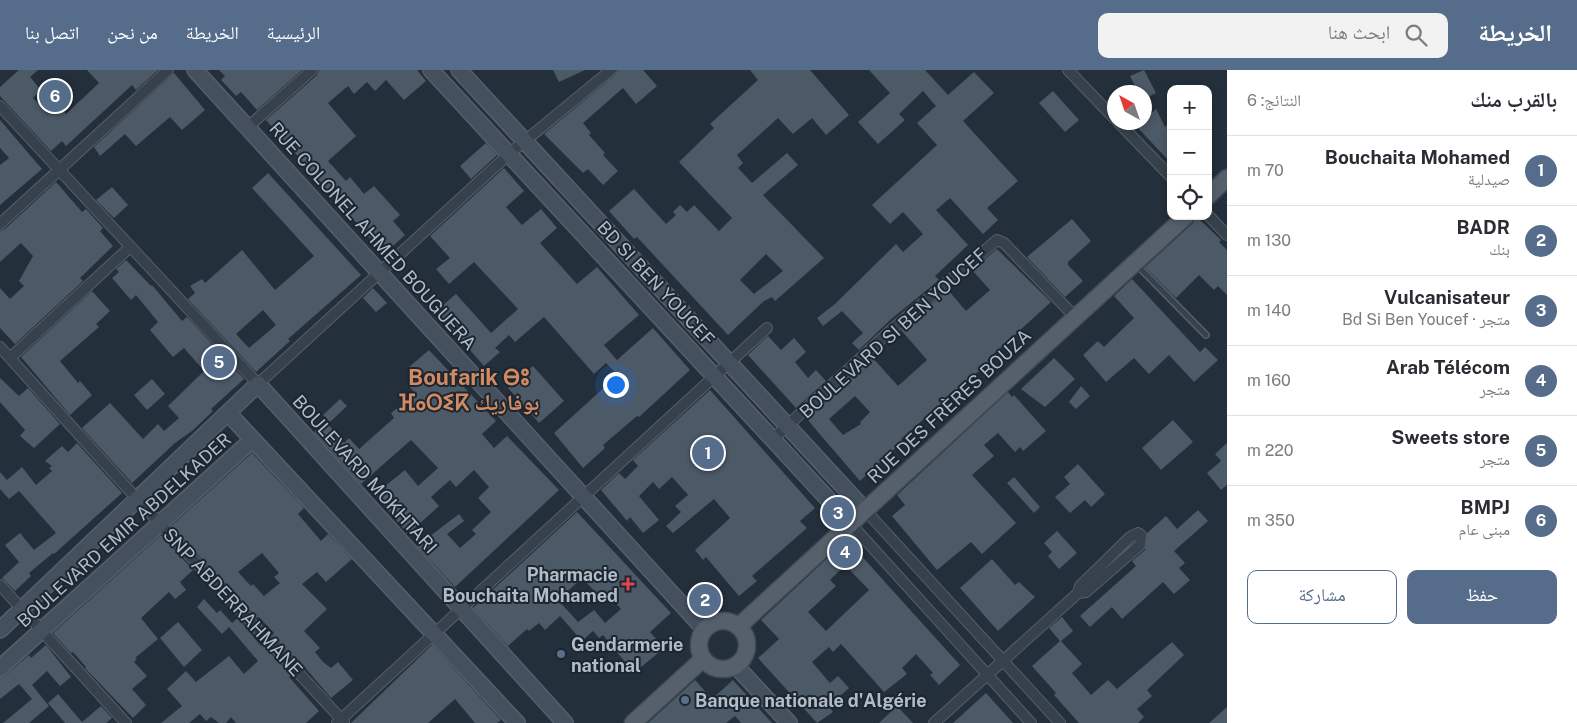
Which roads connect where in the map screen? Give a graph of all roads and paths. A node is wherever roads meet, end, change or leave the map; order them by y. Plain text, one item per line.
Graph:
1 (168, 70) edge
2 (195, 70) edge
3 (312, 70) edge
4 (431, 70) edge
5 (459, 70) edge
6 (611, 70) edge
7 (1068, 70) edge
8 (0, 106) edge
9 (1107, 111) edge
10 (248, 127) junction
11 (1126, 130) edge
12 (525, 141) junction
13 (509, 154) junction
14 (58, 170) junction
15 (1169, 175) edge
16 (1227, 178) edge
17 (1212, 192) edge
18 (596, 219) junction
19 (1212, 219) edge
20 (1182, 220) edge
21 (0, 224) edge
22 (582, 232) junction
23 (1227, 235) edge
24 (130, 247) junction
25 (1135, 263) junction
26 (379, 271) junction
27 (1076, 318) junction
28 (767, 328) dead end
29 (1206, 335) dead end
30 (0, 347) edge
31 (10, 358) junction
32 (728, 363) junction
33 (716, 375) junction
34 (258, 384) junction
35 (229, 414) junction
36 (788, 426) junction
37 (773, 439) junction
38 (252, 440) junction
39 (585, 496) junction
40 (138, 500) junction
41 (865, 510) junction
42 (160, 523) junction
43 (851, 524) junction
44 (0, 585) edge
45 (1078, 593) junction
46 (22, 610) junction
47 (462, 610) junction
48 (739, 626) junction
49 (704, 629) junction
50 (0, 630) edge
51 (41, 630) junction
52 (435, 634) junction
53 (703, 659) junction
54 (1003, 660) junction
55 (736, 666) junction
56 (0, 668) edge
57 (987, 674) junction
58 (341, 722) edge
59 (126, 723) edge
60 (517, 723) edge
61 (565, 723) edge
62 (633, 723) edge
63 (789, 723) edge
64 (934, 723) edge
65 (1031, 723) edge
66 (1060, 723) edge

1 - 14 street
2 - 10 street, RUE COLONEL AHMED BOUGUERA
3 - 10 street
4 - 13 street, BD SI BEN YOUCEF
5 - 12 street, BD SI BEN YOUCEF
6 - 12 street
7 - 9 street
8 - 14 street
10 - 26 street, RUE COLONEL AHMED BOUGUERA
11 - 15 street
12 - 13 street
12 - 18 street, BD SI BEN YOUCEF
13 - 22 street, BD SI BEN YOUCEF
13 - 26 street
14 - 21 street
14 - 24 street
16 - 17 main road
18 - 22 street
18 - 32 street, BD SI BEN YOUCEF
19 - 23 street
20 - 25 main road, RUE DES FRÈRES BOUZA
22 - 33 street, BD SI BEN YOUCEF
24 - 31 street
24 - 34 street
25 - 27 main road, RUE DES FRÈRES BOUZA
25 - 29 lane
26 - 34 street
26 - 39 street, RUE COLONEL AHMED BOUGUERA
27 - 36 street, BOULEVARD SI BEN YOUCEF
27 - 41 main road, RUE DES FRÈRES BOUZA
28 - 32 street
30 - 31 street, SNP ABDERRAHMANE
31 - 40 street, SNP ABDERRAHMANE
32 - 33 street
32 - 36 street, BD SI BEN YOUCEF
33 - 37 street, BD SI BEN YOUCEF
33 - 39 street
34 - 35 street, BOULEVARD EMIR ABDELKADER
34 - 47 street, BOULEVARD MOKHTARI
35 - 38 street
35 - 40 street, BOULEVARD EMIR ABDELKADER
36 - 37 street, BOULEVARD SI BEN YOUCEF
36 - 41 street, BD SI BEN YOUCEF
37 - 43 street, BD SI BEN YOUCEF
38 - 42 street, BOULEVARD EMIR ABDELKADER
38 - 52 street
39 - 47 street
39 - 49 street, RUE COLONEL AHMED BOUGUERA
40 - 42 street, SNP ABDERRAHMANE
40 - 46 street, BOULEVARD EMIR ABDELKADER
41 - 43 main road, RUE DES FRÈRES BOUZA
41 - 54 street
42 - 51 street, BOULEVARD EMIR ABDELKADER
42 - 58 street, SNP ABDERRAHMANE
43 - 48 main road, RUE DES FRÈRES BOUZA
43 - 57 street
44 - 46 street
45 - 45 street
45 - 54 street
46 - 50 street, BOULEVARD EMIR ABDELKADER
46 - 51 street
47 - 52 street
47 - 61 street, BOULEVARD MOKHTARI
48 - 49 main road
48 - 55 main road
49 - 53 main road
51 - 56 street, BOULEVARD EMIR ABDELKADER
51 - 59 street
52 - 58 street
52 - 60 street
53 - 55 main road
53 - 62 main road
54 - 57 street
54 - 66 street
55 - 63 street
57 - 64 street
57 - 65 street

